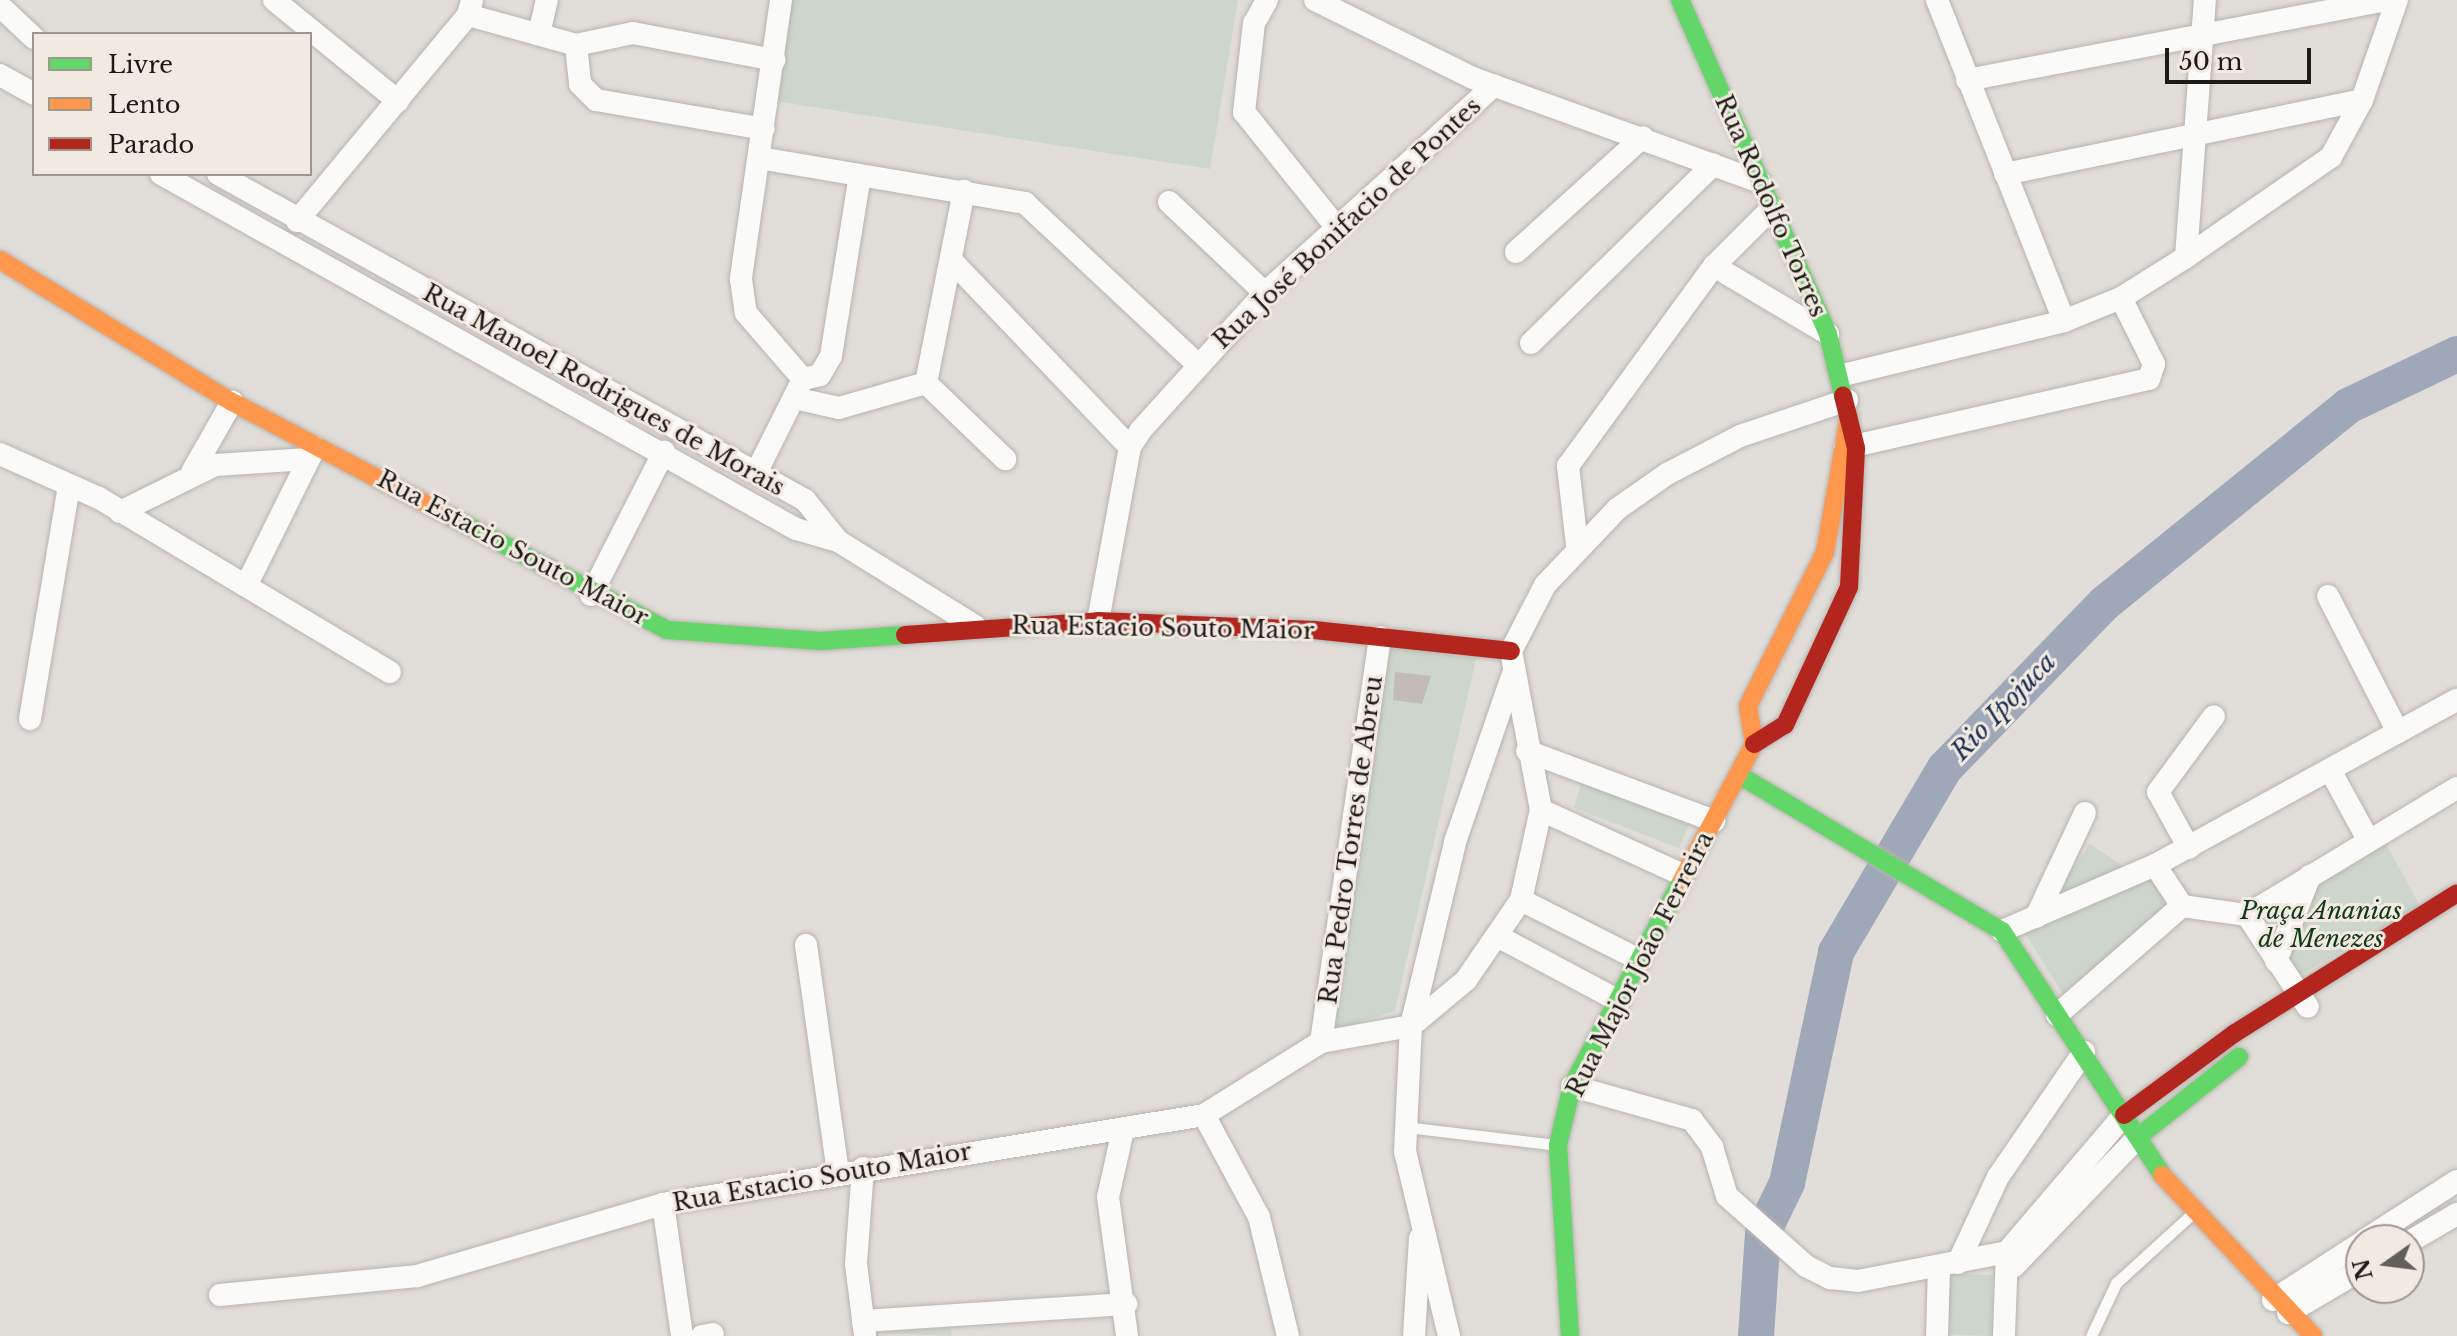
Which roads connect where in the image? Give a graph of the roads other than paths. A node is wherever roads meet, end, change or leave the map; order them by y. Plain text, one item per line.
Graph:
1 (274, 0) edge
2 (547, 0) edge
3 (781, 0) edge
4 (1267, 0) edge
5 (1315, 0) edge
6 (1680, 0) edge
7 (1937, 0) edge
8 (2205, 0) edge
9 (2385, 0) edge
10 (2397, 0) edge
11 (0, 6) edge
12 (470, 7) edge
13 (2204, 32) junction
14 (539, 34) junction
15 (32, 36) edge
16 (576, 45) junction
17 (774, 60) junction
18 (0, 75) edge
19 (1967, 80) junction
20 (1494, 85) junction
21 (32, 93) edge
22 (2362, 100) junction
23 (398, 101) junction
24 (764, 129) junction
25 (1643, 137) junction
26 (2193, 137) junction
27 (759, 158) junction
28 (1713, 165) junction
29 (2005, 174) junction
30 (860, 175) junction
31 (165, 176) edge
32 (221, 176) edge
33 (1760, 182) junction
34 (964, 191) junction
35 (1169, 202) dead end
36 (1772, 208) junction
37 (297, 221) junction
38 (1336, 227) junction
39 (1516, 252) dead end
40 (2186, 257) junction
41 (0, 260) edge
42 (952, 261) junction
43 (1714, 266) junction
44 (1265, 293) junction
45 (2121, 298) junction
46 (2064, 321) junction
47 (1828, 334) junction
48 (1531, 343) dead end
49 (527, 345) junction
50 (1197, 364) junction
51 (514, 368) junction
52 (1843, 375) junction
53 (926, 383) junction
54 (798, 389) junction
55 (232, 402) junction
56 (1848, 408) junction
57 (669, 421) junction
58 (1130, 447) junction
59 (1849, 448) junction
60 (659, 449) junction
61 (313, 450) junction
62 (0, 454) edge
63 (1005, 459) dead end
64 (192, 472) junction
65 (756, 473) junction
66 (69, 485) junction
67 (120, 512) junction
68 (838, 541) junction
69 (1577, 545) junction
70 (246, 586) junction
71 (591, 595) junction
72 (2328, 596) dead end
73 (1098, 621) junction
74 (975, 626) junction
75 (1380, 637) junction
76 (1781, 639) junction
77 (1820, 655) junction
78 (1512, 661) junction
79 (390, 672) dead end
80 (2457, 700) edge
81 (2214, 716) dead end
82 (30, 719) dead end
83 (2398, 732) junction
84 (1754, 744) junction
85 (1527, 751) junction
86 (2330, 770) junction
87 (1739, 775) junction
88 (2457, 788) edge
89 (1541, 810) junction
90 (2085, 813) dead end
91 (1714, 821) junction
92 (2367, 838) junction
93 (2189, 848) junction
94 (2155, 865) junction
95 (1683, 875) junction
96 (2310, 876) junction
97 (2457, 893) edge
98 (1521, 900) junction
99 (2182, 906) junction
100 (2457, 913) edge
101 (2247, 915) junction
102 (2036, 917) junction
103 (2002, 931) junction
104 (1501, 938) junction
105 (806, 945) dead end
106 (1640, 960) junction
107 (2276, 961) junction
108 (2302, 1000) junction
109 (1619, 1001) junction
110 (2057, 1015) junction
111 (1411, 1026) junction
112 (2235, 1033) junction
113 (1321, 1042) junction
114 (2250, 1048) junction
115 (2084, 1052) junction
116 (1572, 1086) junction
117 (1204, 1115) junction
118 (2124, 1115) junction
119 (1406, 1127) junction
120 (1123, 1130) junction
121 (2138, 1137) junction
122 (1558, 1145) junction
123 (863, 1168) junction
124 (838, 1174) junction
125 (2457, 1181) edge
126 (2423, 1202) junction
127 (663, 1204) junction
128 (2193, 1212) junction
129 (2448, 1219) edge
130 (2389, 1224) edge
131 (2425, 1233) edge
132 (1421, 1235) junction
133 (2014, 1254) junction
134 (2345, 1255) edge
135 (1948, 1265) junction
136 (2345, 1277) edge
137 (220, 1295) dead end
138 (1126, 1304) junction
139 (2281, 1306) junction
140 (961, 1325) edge
141 (864, 1329) edge
142 (682, 1336) edge
143 (1127, 1336) edge
144 (1288, 1336) edge
145 (1414, 1336) edge
146 (1449, 1336) edge
147 (1570, 1336) edge
148 (1937, 1336) edge
149 (2004, 1336) edge
150 (2091, 1336) edge
151 (2313, 1336) edge

1 - 23 street
2 - 14 street
3 - 17 street
4 - 38 street
5 - 20 street
6 - 33 street, Rua Rodolfo Torres
7 - 19 street
8 - 13 street
9 - 13 street
10 - 22 street
11 - 15 street
12 - 14 street
12 - 23 street
13 - 19 street
13 - 26 street
14 - 16 street
16 - 17 street
16 - 24 street
17 - 24 street
18 - 21 street
19 - 29 street
20 - 25 street
20 - 38 street, Rua José Bonifacio de Pontes
22 - 26 street
22 - 40 street
23 - 37 street
24 - 27 street
25 - 28 street
25 - 39 street
26 - 29 street
26 - 40 street
27 - 30 street
27 - 54 street
28 - 33 street
28 - 48 street
29 - 46 street
30 - 34 street
30 - 54 street
31 - 51 street
32 - 37 street, Rua Manoel Rodrigues de Morais
33 - 36 street, Rua Rodolfo Torres
34 - 42 street
34 - 50 street
35 - 44 street
36 - 43 street
36 - 47 street, Rua Rodolfo Torres
37 - 49 street, Rua Manoel Rodrigues de Morais
38 - 44 street, Rua José Bonifacio de Pontes
40 - 45 street
41 - 55 street, Rua Estacio Souto Maior
42 - 53 street
42 - 58 street
43 - 47 street
43 - 69 street
44 - 50 street, Rua José Bonifacio de Pontes
45 - 46 street
45 - 59 street
46 - 52 street
47 - 52 street, Rua Rodolfo Torres
49 - 51 street
49 - 57 street, Rua Manoel Rodrigues de Morais
50 - 58 street, Rua José Bonifacio de Pontes
51 - 60 street
52 - 56 street, Rua Rodolfo Torres
53 - 54 street
53 - 63 street
54 - 65 street
55 - 61 street, Rua Estacio Souto Maior
55 - 64 street
56 - 59 street, Rua Major João Ferreira
56 - 69 street
57 - 60 street
57 - 65 street, Rua Manoel Rodrigues de Morais
58 - 73 street, Rua José Bonifacio de Pontes
59 - 76 street, Rua Major João Ferreira
59 - 77 street, Rua Major João Ferreira
60 - 68 street
60 - 71 street
61 - 64 street
61 - 70 street
61 - 71 street, Rua Estacio Souto Maior
62 - 66 street
64 - 67 street
65 - 68 street, Rua Manoel Rodrigues de Morais
66 - 67 street
66 - 82 street
67 - 70 street
68 - 74 street, Rua Manoel Rodrigues de Morais
69 - 78 street
70 - 79 street
71 - 74 street, Rua Estacio Souto Maior
72 - 83 street
73 - 74 street, Rua Estacio Souto Maior
73 - 75 street, Rua Estacio Souto Maior
75 - 78 street, Rua Estacio Souto Maior
75 - 113 street, Rua Pedro Torres de Abreu
76 - 77 street
76 - 84 street, Rua Major João Ferreira
77 - 84 street, Rua Major João Ferreira
78 - 85 street
78 - 111 street
80 - 83 street
81 - 93 street
83 - 86 street
84 - 87 street, Rua Major João Ferreira
85 - 89 street
85 - 91 street
86 - 92 street
86 - 93 street
87 - 91 street, Rua Major João Ferreira
87 - 103 street
88 - 92 street
89 - 95 street
89 - 98 street
90 - 102 street
91 - 95 street, Rua Major João Ferreira
92 - 96 street
93 - 94 street
94 - 99 street
94 - 102 street
95 - 106 street, Rua Major João Ferreira
96 - 101 street
96 - 107 street
97 - 108 street
98 - 104 street
98 - 106 street
99 - 101 street
99 - 110 street
100 - 108 street
101 - 107 street
102 - 103 street
103 - 110 street
104 - 109 street
104 - 111 street
105 - 124 street
106 - 109 street, Rua Major João Ferreira
107 - 108 street
108 - 112 street
108 - 114 street
109 - 116 street, Rua Major João Ferreira
110 - 115 street
111 - 113 street, Rua Estacio Souto Maior
111 - 119 street
112 - 114 street
112 - 118 street
113 - 117 street, Rua Estacio Souto Maior
114 - 121 street
115 - 118 street
115 - 135 street
116 - 122 street, Rua Major João Ferreira
116 - 135 street
117 - 120 street, Rua Estacio Souto Maior
117 - 144 street
118 - 121 street
118 - 133 street
119 - 122 lane
119 - 132 street
120 - 123 street, Rua Estacio Souto Maior
120 - 138 street
121 - 128 street
121 - 133 street
122 - 147 street, Rua Major João Ferreira
123 - 124 street, Rua Estacio Souto Maior
123 - 141 street
124 - 127 street, Rua Estacio Souto Maior
125 - 126 street
126 - 129 street
126 - 130 street
127 - 137 street, Rua Estacio Souto Maior
127 - 142 street
128 - 139 street
128 - 150 lane
129 - 131 street
132 - 145 street
132 - 146 street
133 - 135 street
133 - 149 street
134 - 139 street
135 - 148 street
136 - 139 street
138 - 140 street
138 - 143 street
139 - 151 street
140 - 141 street

